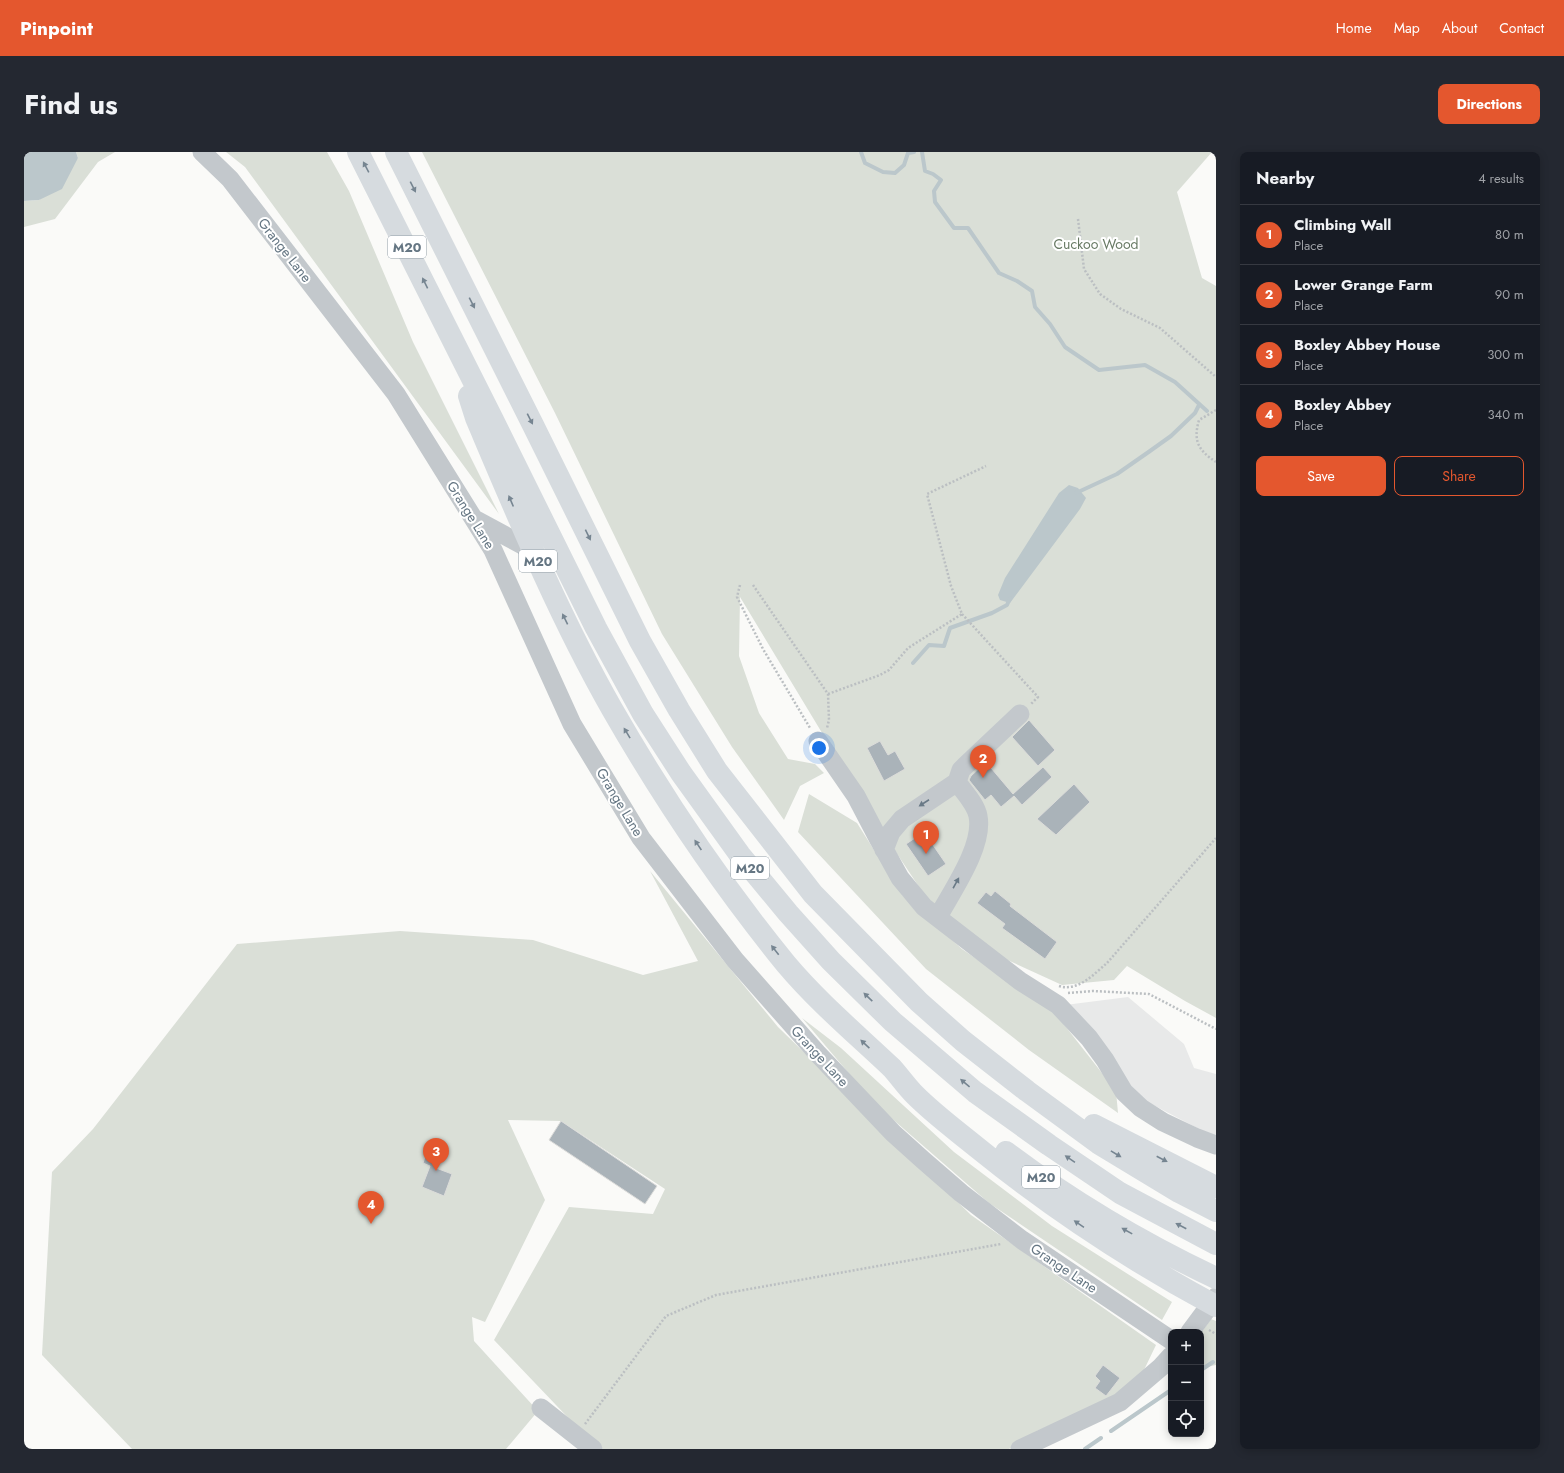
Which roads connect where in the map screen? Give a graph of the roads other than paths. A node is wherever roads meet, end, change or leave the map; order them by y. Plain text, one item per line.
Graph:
1 (202, 152) edge
2 (358, 152) edge
3 (396, 152) edge
4 (454, 343) junction
5 (474, 520) junction
6 (532, 550) junction
7 (1020, 714) road end
8 (820, 745) road end
9 (957, 782) junction
10 (884, 850) junction
11 (938, 917) junction
12 (894, 1070) junction
13 (1027, 1091) junction
14 (1216, 1144) edge
15 (1216, 1187) edge
16 (1216, 1211) edge
17 (1216, 1244) edge
18 (1207, 1274) edge
19 (1216, 1298) edge
20 (1216, 1306) edge
21 (1192, 1329) edge
22 (1168, 1338) edge
23 (1168, 1359) edge
24 (541, 1408) dead end
25 (593, 1449) edge
26 (1020, 1449) edge

1 - 5 street, Grange Lane
4 -> 2 highway, M20
3 -> 13 highway, M20
6 -> 4 highway, M20
17 -> 4 highway, M20
5 - 6 street
5 - 22 street, Grange Lane
12 -> 6 highway, M20
7 - 9 street
8 - 10 street
9 -> 10 street
11 -> 9 street
10 - 11 street
11 - 14 street
18 -> 12 highway, M20
20 -> 12 highway, M20
13 -> 15 highway, M20
13 -> 16 highway, M20
19 - 21 street
23 - 26 street
24 - 25 street

